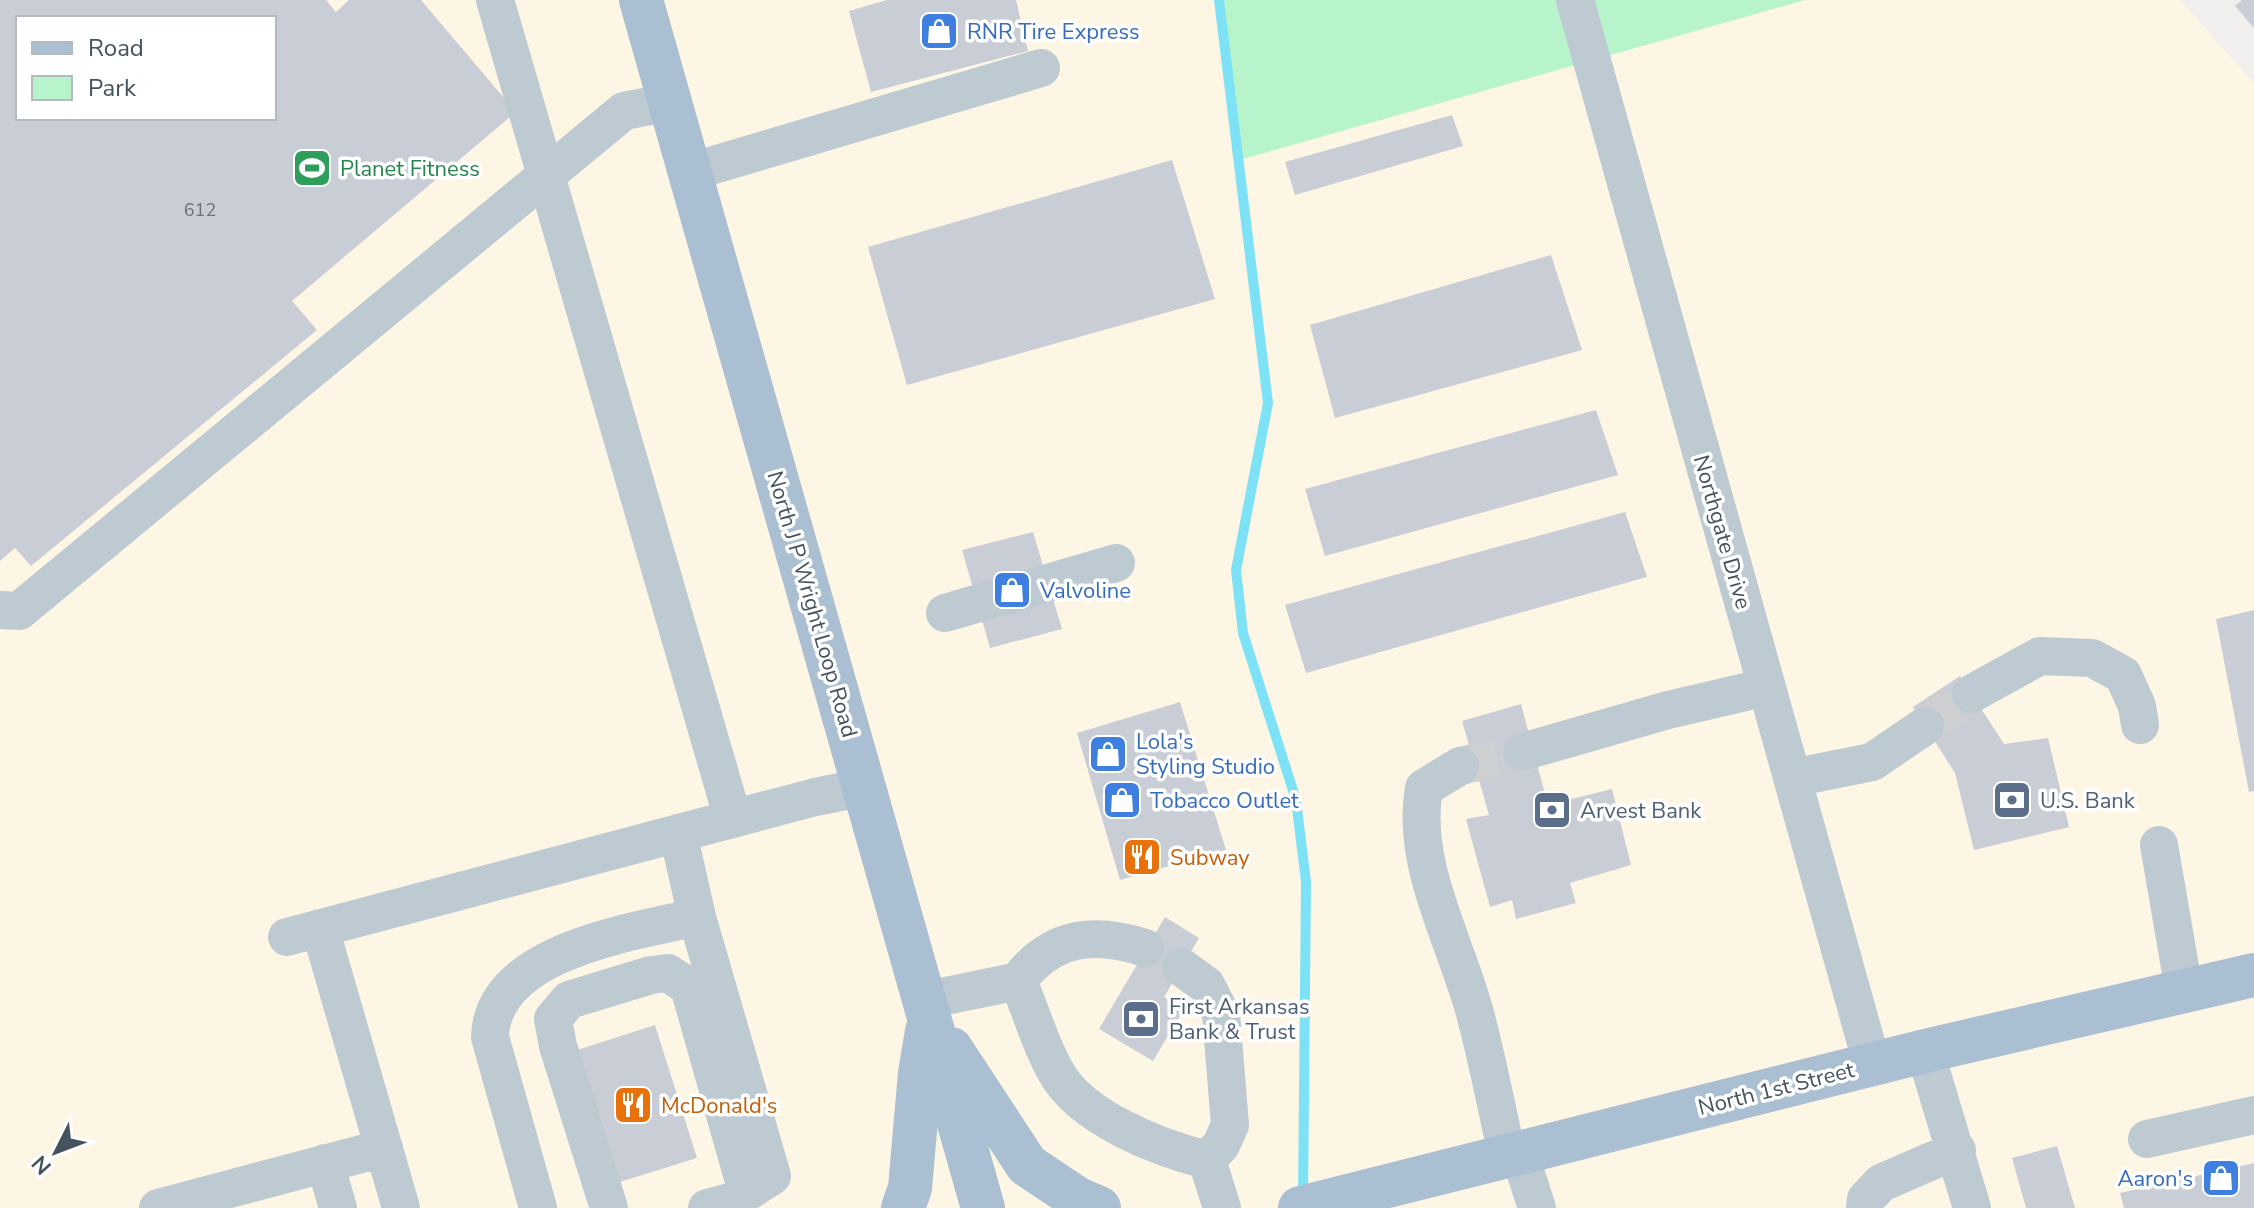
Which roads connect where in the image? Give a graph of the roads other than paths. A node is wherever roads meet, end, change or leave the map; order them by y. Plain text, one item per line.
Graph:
1 (495, 0) edge
2 (641, 0) edge
3 (1575, 0) edge
4 (1041, 68) dead end
5 (670, 102) junction
6 (690, 172) junction
7 (544, 177) junction
8 (1116, 563) dead end
9 (0, 610) edge
10 (945, 613) dead end
11 (1767, 687) junction
12 (1971, 694) tunnel mouth
13 (2140, 725) dead end
14 (1925, 726) tunnel mouth
15 (1522, 752) tunnel mouth
16 (1460, 766) tunnel mouth
17 (1792, 778) junction
18 (866, 787) junction
19 (733, 819) junction
20 (678, 833) junction
21 (2159, 845) dead end
22 (697, 917) junction
23 (1145, 948) dead end
24 (1181, 967) dead end
25 (2254, 975) edge
26 (1018, 981) junction
27 (2184, 990) junction
28 (928, 1009) junction
29 (1925, 1051) junction
30 (1872, 1064) junction
31 (2254, 1115) edge
32 (2147, 1139) dead end
33 (384, 1148) junction
34 (1957, 1150) junction
35 (1513, 1153) junction
36 (1207, 1160) junction
37 (325, 1163) junction
38 (747, 1192) junction
39 (1383, 1197) edge
40 (158, 1208) edge
41 (338, 1208) edge
42 (401, 1208) edge
43 (538, 1208) edge
44 (609, 1208) edge
45 (707, 1208) edge
46 (903, 1208) edge
47 (983, 1208) edge
48 (1099, 1208) edge
49 (1222, 1208) edge
50 (1300, 1208) edge
51 (1537, 1208) edge
52 (1865, 1208) edge
53 (1972, 1208) edge

1 - 7 street
2 - 5 main road, North J P Wright Loop Road
3 - 11 street, Northgate Drive
4 - 6 street
5 - 6 main road, North J P Wright Loop Road
5 - 7 street
6 - 18 main road, North J P Wright Loop Road
7 - 9 street
7 - 19 street
8 - 10 street
11 - 15 street
11 - 17 street, Northgate Drive
12 - 13 street
14 - 17 street
16 - 35 street
17 - 30 street, Northgate Drive
18 - 19 street
18 - 28 main road, North J P Wright Loop Road
19 - 20 street
20 - 22 street
20 - 33 street
21 - 27 street
22 - 38 street
22 - 43 street
23 - 26 street
24 - 36 street
25 - 27 main road, North 1st Street
26 - 28 street
26 - 36 street
27 - 29 main road, North 1st Street
28 - 46 main road
28 - 47 main road, North J P Wright Loop Road
28 - 48 main road
29 - 30 main road, North 1st Street
29 - 34 street
30 - 35 main road, North 1st Street
31 - 32 street
33 - 37 street
33 - 42 street
34 - 52 street
34 - 53 street
35 - 39 main road, North 1st Street
35 - 51 street
36 - 49 street
37 - 40 street
37 - 41 street
38 - 44 street
38 - 45 street
39 - 50 main road, North 1st Street

